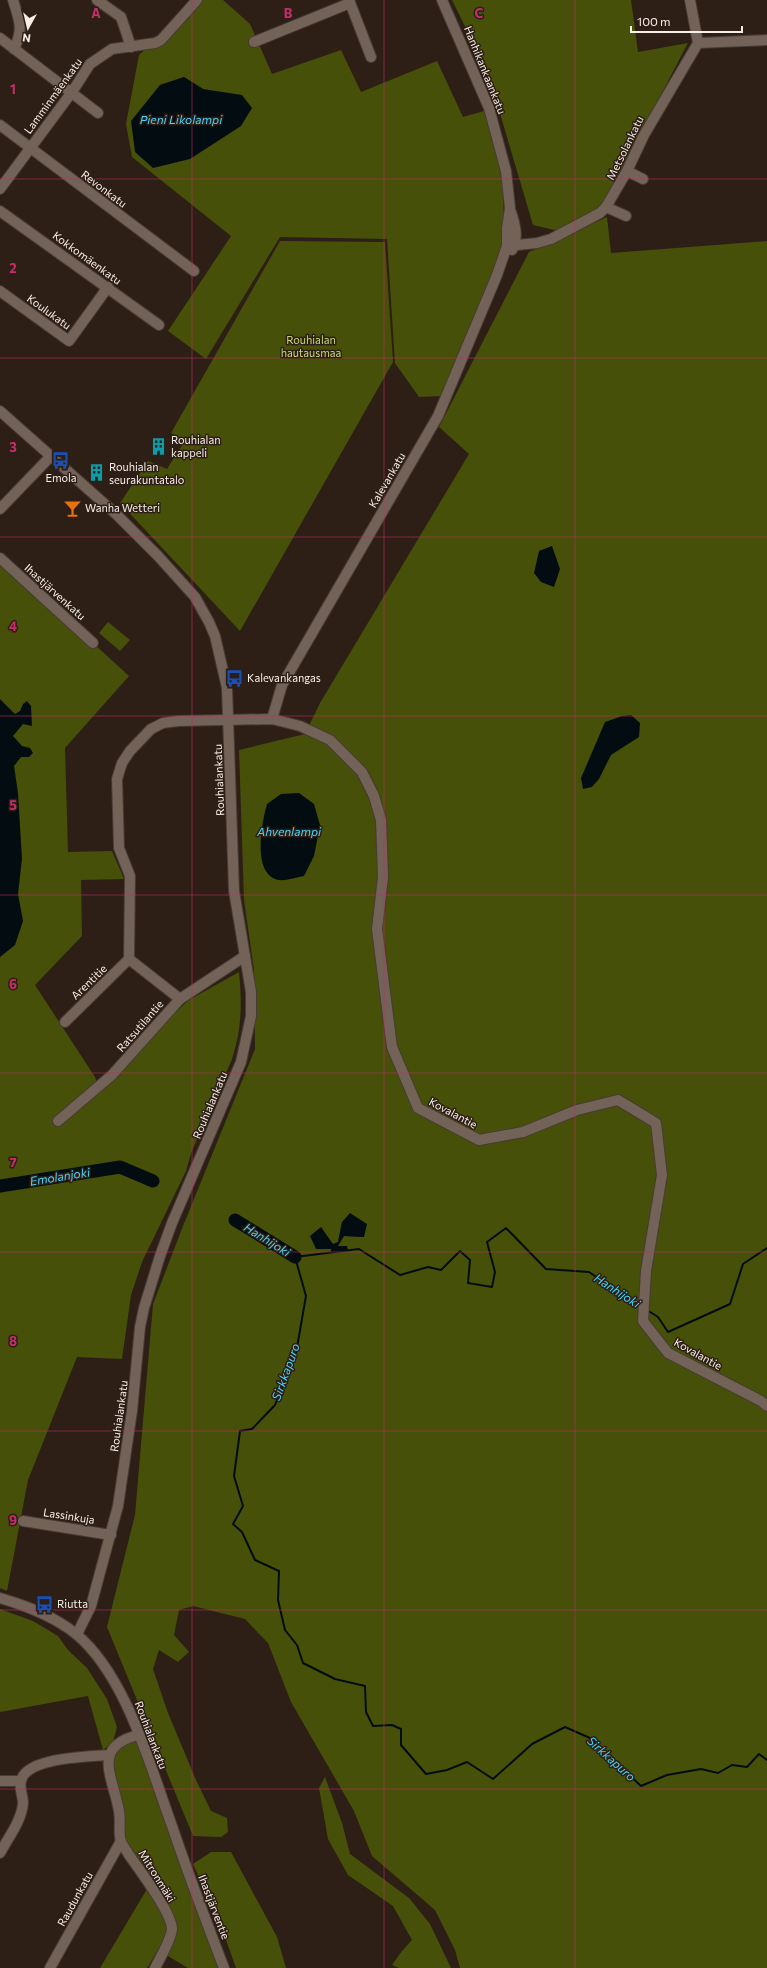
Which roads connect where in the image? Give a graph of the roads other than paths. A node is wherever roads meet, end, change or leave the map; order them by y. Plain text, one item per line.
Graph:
1 (13, 0) edge
2 (97, 0) edge
3 (197, 0) edge
4 (442, 0) edge
5 (690, 0) edge
6 (350, 2) edge
7 (0, 38) edge
8 (767, 40) edge
9 (254, 42) dead end
10 (698, 43) junction
11 (131, 47) junction
12 (14, 49) junction
13 (371, 57) dead end
14 (72, 92) junction
15 (98, 113) dead end
16 (0, 125) edge
17 (30, 148) junction
18 (628, 171) junction
19 (643, 179) dead end
20 (0, 188) edge
21 (606, 207) junction
22 (0, 210) edge
23 (626, 216) dead end
24 (511, 246) junction
25 (194, 271) dead end
26 (108, 287) junction
27 (0, 291) edge
28 (159, 325) dead end
29 (0, 411) edge
30 (50, 457) junction
31 (0, 509) edge
32 (0, 558) edge
33 (93, 644) dead end
34 (229, 719) junction
35 (272, 719) junction
36 (245, 956) junction
37 (130, 959) junction
38 (180, 999) junction
39 (64, 1022) dead end
40 (58, 1121) dead end
41 (767, 1406) edge
42 (23, 1521) dead end
43 (111, 1534) junction
44 (0, 1598) edge
45 (77, 1634) junction
46 (138, 1735) junction
47 (108, 1755) junction
48 (0, 1781) edge
49 (21, 1781) junction
50 (121, 1841) junction
51 (0, 1853) edge
52 (182, 1855) joint
53 (50, 1968) edge
54 (154, 1968) edge
55 (224, 1968) edge

1 - 12 street
2 - 11 street
3 - 11 street, Lamminmäenkatu
4 - 24 street, Hanhikankaankatu
5 - 10 street
6 - 9 street
6 - 13 street
7 - 12 street
8 - 10 street
10 - 18 street, Metsolankatu
11 - 14 street, Lamminmäenkatu
12 - 14 street
14 - 15 street
14 - 17 street, Lamminmäenkatu
16 - 17 street, Revonkatu
17 - 20 street, Lamminmäenkatu
17 - 25 street, Revonkatu
18 - 19 street
18 - 21 street, Metsolankatu
21 - 23 street
21 - 24 street, Metsolankatu
22 - 26 street, Kokkomäenkatu
24 - 35 street, Kalevankatu
26 - 27 street, Koulukatu
26 - 28 street, Kokkomäenkatu
29 - 30 street, Rouhialankatu
30 - 31 street
30 - 34 street, Rouhialankatu
32 - 33 street, Ihastjärvenkatu
34 - 35 street, Kovalantie
34 - 36 street, Rouhialankatu
34 - 37 street, Kovalantie
35 - 41 street, Kovalantie
36 - 38 street, Ratsutilantie
36 - 43 street, Rouhialankatu
37 - 38 street
37 - 39 street, Arentitie
38 - 40 street, Ratsutilantie
42 - 43 street, Lassinkuja
43 - 45 street, Rouhialankatu
44 - 45 street
45 - 46 street, Rouhialankatu
46 - 47 street
46 - 52 street, Rouhialankatu
47 - 49 street
47 - 50 street
48 - 49 street
49 - 51 street
50 - 53 street, Raudunkatu
50 - 54 street, Mitronmäki
52 - 55 street, Ihastjärventie

